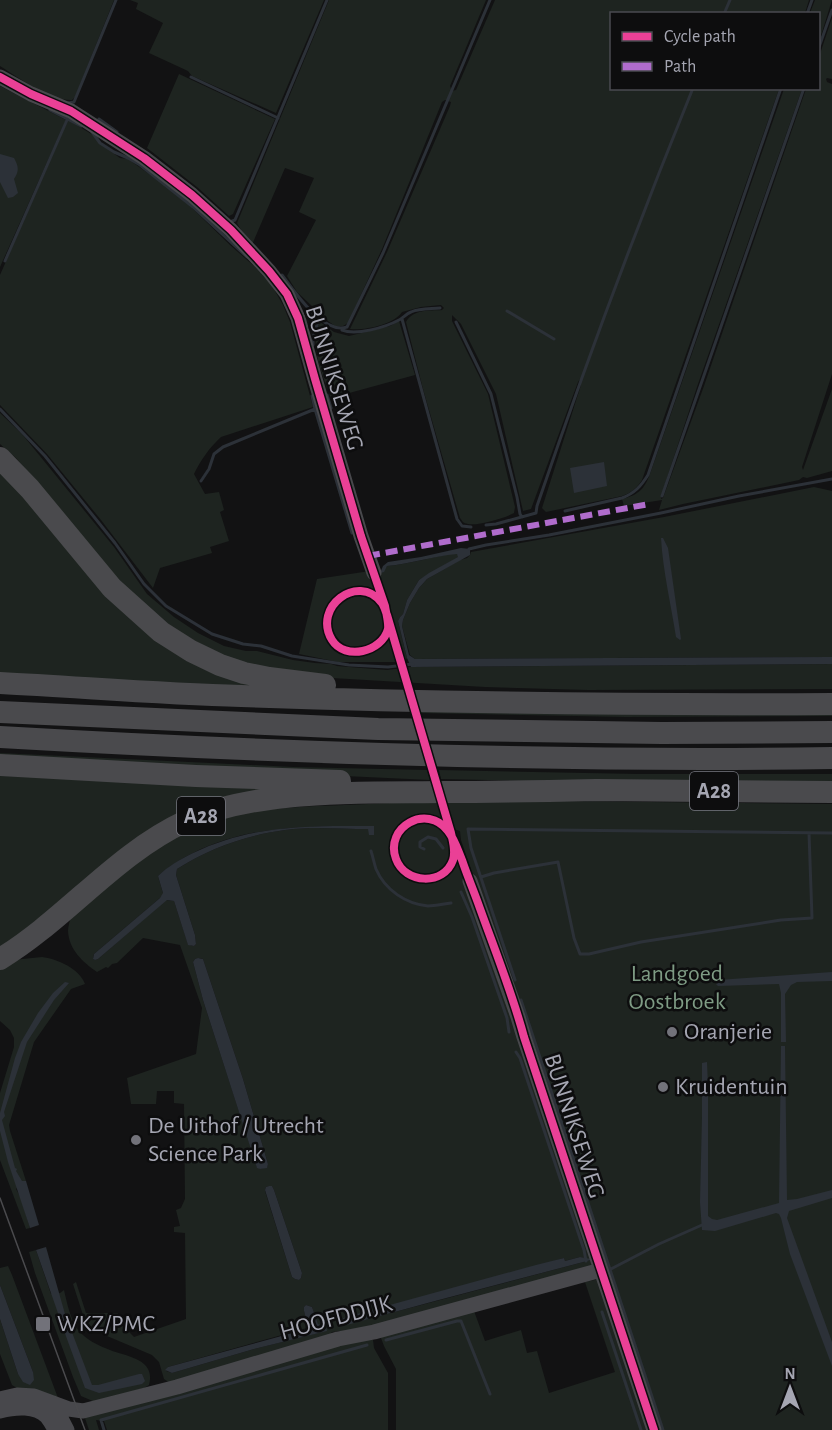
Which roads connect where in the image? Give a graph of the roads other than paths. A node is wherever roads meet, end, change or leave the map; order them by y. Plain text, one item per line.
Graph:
1 (0, 77) edge
2 (0, 458) edge
3 (374, 573) dead end
4 (0, 683) edge
5 (496, 703) junction
6 (832, 704) edge
7 (0, 712) edge
8 (832, 732) edge
9 (0, 737) edge
10 (832, 758) edge
11 (0, 765) edge
12 (596, 790) junction
13 (832, 792) edge
14 (470, 881) dead end
15 (0, 959) edge
16 (600, 1270) junction
17 (1, 1403) edge
18 (59, 1423) edge
19 (654, 1430) edge

1 - 3 street, BUNNIKSEWEG
2 - 5 highway
4 - 5 highway
5 - 6 highway
7 - 8 highway
9 - 10 highway, A28
11 - 12 highway, A28
12 - 13 highway, A28
12 - 15 highway, A28
14 - 16 street, BUNNIKSEWEG
16 - 18 street, HOOFDDIJK
16 - 19 street, BUNNIKSEWEG
17 - 18 street
17 - 18 street, HOOFDDIJK

